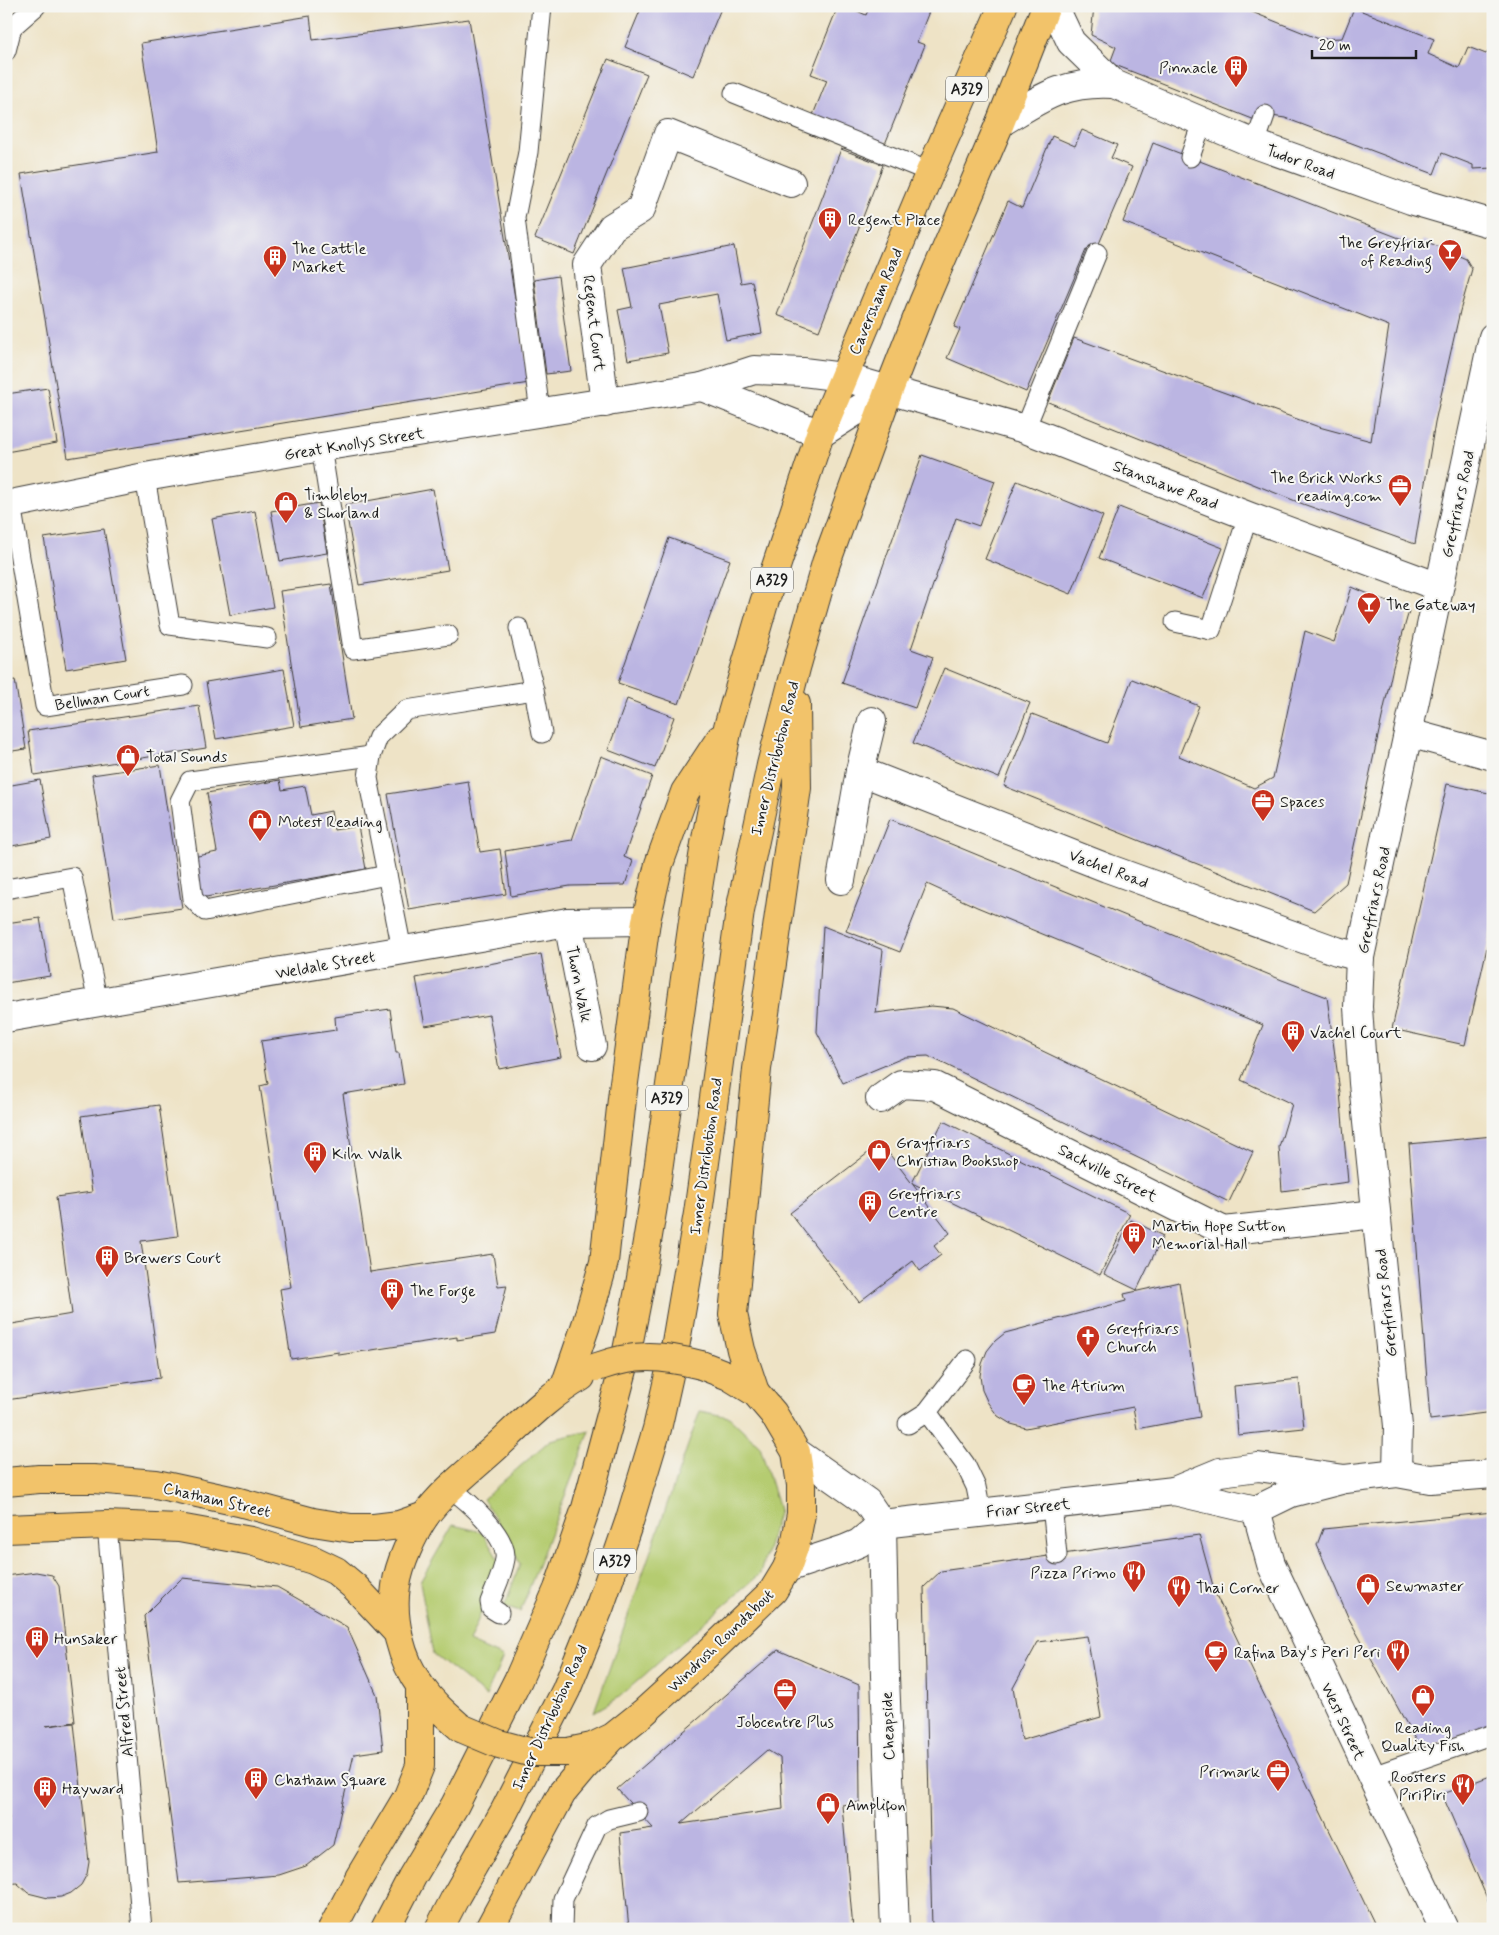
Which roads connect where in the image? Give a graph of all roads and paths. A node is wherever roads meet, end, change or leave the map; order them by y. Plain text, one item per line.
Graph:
1 (36, 6) edge
2 (542, 6) edge
3 (1003, 6) edge
4 (1046, 6) edge
5 (1054, 6) edge
6 (6, 51) edge
7 (1114, 84) junction
8 (734, 93) dead end
9 (1265, 115) dead end
10 (1202, 122) junction
11 (1000, 123) junction
12 (1255, 144) junction
13 (1190, 157) dead end
14 (930, 172) junction
15 (791, 183) dead end
16 (1493, 224) edge
17 (1097, 253) dead end
18 (1493, 337) edge
19 (844, 377) junction
20 (702, 386) junction
21 (889, 390) junction
22 (605, 403) junction
23 (540, 413) junction
24 (1025, 429) junction
25 (820, 434) junction
26 (321, 448) junction
27 (145, 477) junction
28 (9, 504) edge
29 (1248, 516) junction
30 (1439, 587) junction
31 (1175, 622) dead end
32 (519, 628) dead end
33 (448, 635) dead end
34 (267, 638) dead end
35 (796, 668) junction
36 (183, 685) dead end
37 (534, 690) junction
38 (872, 720) dead end
39 (728, 727) junction
40 (542, 733) dead end
41 (1409, 733) junction
42 (371, 756) junction
43 (1493, 756) edge
44 (860, 771) junction
45 (387, 875) junction
46 (841, 880) dead end
47 (6, 889) edge
48 (646, 921) junction
49 (568, 922) junction
50 (402, 950) junction
51 (1360, 957) junction
52 (98, 1003) junction
53 (6, 1018) edge
54 (592, 1046) dead end
55 (880, 1099) dead end
56 (1375, 1214) junction
57 (967, 1360) dead end
58 (566, 1386) junction
59 (756, 1392) junction
60 (928, 1412) junction
61 (908, 1424) dead end
62 (796, 1452) junction
63 (1397, 1473) junction
64 (1493, 1474) edge
65 (1345, 1479) junction
66 (6, 1482) edge
67 (450, 1488) junction
68 (1174, 1492) junction
69 (1052, 1505) junction
70 (1256, 1510) junction
71 (981, 1512) junction
72 (425, 1516) junction
73 (882, 1524) junction
74 (107, 1525) junction
75 (6, 1529) edge
76 (1057, 1555) dead end
77 (787, 1568) junction
78 (499, 1613) dead end
79 (398, 1633) junction
80 (420, 1687) junction
81 (1493, 1734) edge
82 (612, 1738) junction
83 (1370, 1777) junction
84 (638, 1812) dead end
85 (142, 1929) edge
86 (332, 1929) edge
87 (384, 1929) edge
88 (439, 1929) edge
89 (489, 1929) edge
90 (562, 1929) edge
91 (895, 1929) edge
92 (1444, 1929) edge

1 - 6 lane
2 - 23 lane
3 - 14 main road, Caversham Road / A329
4 - 11 main road, A329
5 - 7 street, Tudor Road
7 - 10 street, Tudor Road
7 - 11 street, Tudor Road
8 - 14 lane
9 - 12 lane
10 - 12 street, Tudor Road
10 - 13 lane
11 - 21 main road, Inner Distribution Road / A329
12 - 16 street, Tudor Road
14 - 19 main road, Caversham Road / A329
15 - 22 street, Regent Court
17 - 24 lane
18 - 30 street, Greyfriars Road
19 - 20 street, Great Knollys Street
19 - 21 street, Great Knollys Street
19 - 25 main road, A329
20 - 22 street, Great Knollys Street
20 - 25 street
21 - 24 street, Stanshawe Road
21 - 25 street
21 - 35 main road, Inner Distribution Road / A329
22 - 23 street, Great Knollys Street
23 - 26 street, Great Knollys Street
24 - 29 street, Stanshawe Road
25 - 39 main road, A329
26 - 27 street, Great Knollys Street
26 - 33 lane
27 - 28 street, Great Knollys Street
27 - 34 lane
28 - 36 lane, Bellman Court
29 - 30 street, Stanshawe Road
29 - 31 lane
30 - 41 street, Greyfriars Road
32 - 37 lane
35 - 59 main road
35 - 88 main road, Inner Distribution Road / A329
37 - 40 lane
37 - 42 lane
38 - 44 street
39 - 48 main road
39 - 87 main road, A329
41 - 43 street
41 - 51 street, Greyfriars Road
42 - 45 lane
42 - 45 lane
44 - 46 street
44 - 51 street, Vachel Road
45 - 50 lane
47 - 52 lane
48 - 49 street, Weldale Street
48 - 58 main road
49 - 50 street, Weldale Street
49 - 54 street, Thorn Walk
50 - 52 street, Weldale Street
51 - 56 street, Greyfriars Road
52 - 53 street, Weldale Street
55 - 56 street, Sackville Street
56 - 63 street, Greyfriars Road
57 - 60 lane
58 - 59 main road, Windrush Roundabout, bridge
58 - 67 main road, Windrush Roundabout
59 - 62 main road, Windrush Roundabout
60 - 61 lane
60 - 71 lane
62 - 73 street
62 - 77 main road, Windrush Roundabout
63 - 64 street, Friar Street
63 - 65 street, Friar Street
65 - 68 street, Friar Street
65 - 70 street, Friar Street
66 - 72 main road, Chatham Street
67 - 72 main road, Windrush Roundabout
67 - 78 lane
68 - 69 street, Friar Street
68 - 70 street, Friar Street
69 - 71 street, Friar Street
69 - 76 lane
70 - 83 street, West Street
71 - 73 street, Friar Street
72 - 79 main road, Windrush Roundabout
73 - 77 street
73 - 91 street, Cheapside
74 - 75 main road, Chatham Street
74 - 79 main road, Chatham Street
74 - 85 lane, Alfred Street
77 - 82 main road, Windrush Roundabout
79 - 80 main road, Windrush Roundabout
80 - 82 main road, Windrush Roundabout, bridge
80 - 86 main road
81 - 83 lane
82 - 89 main road
83 - 92 street, West Street
84 - 90 lane

